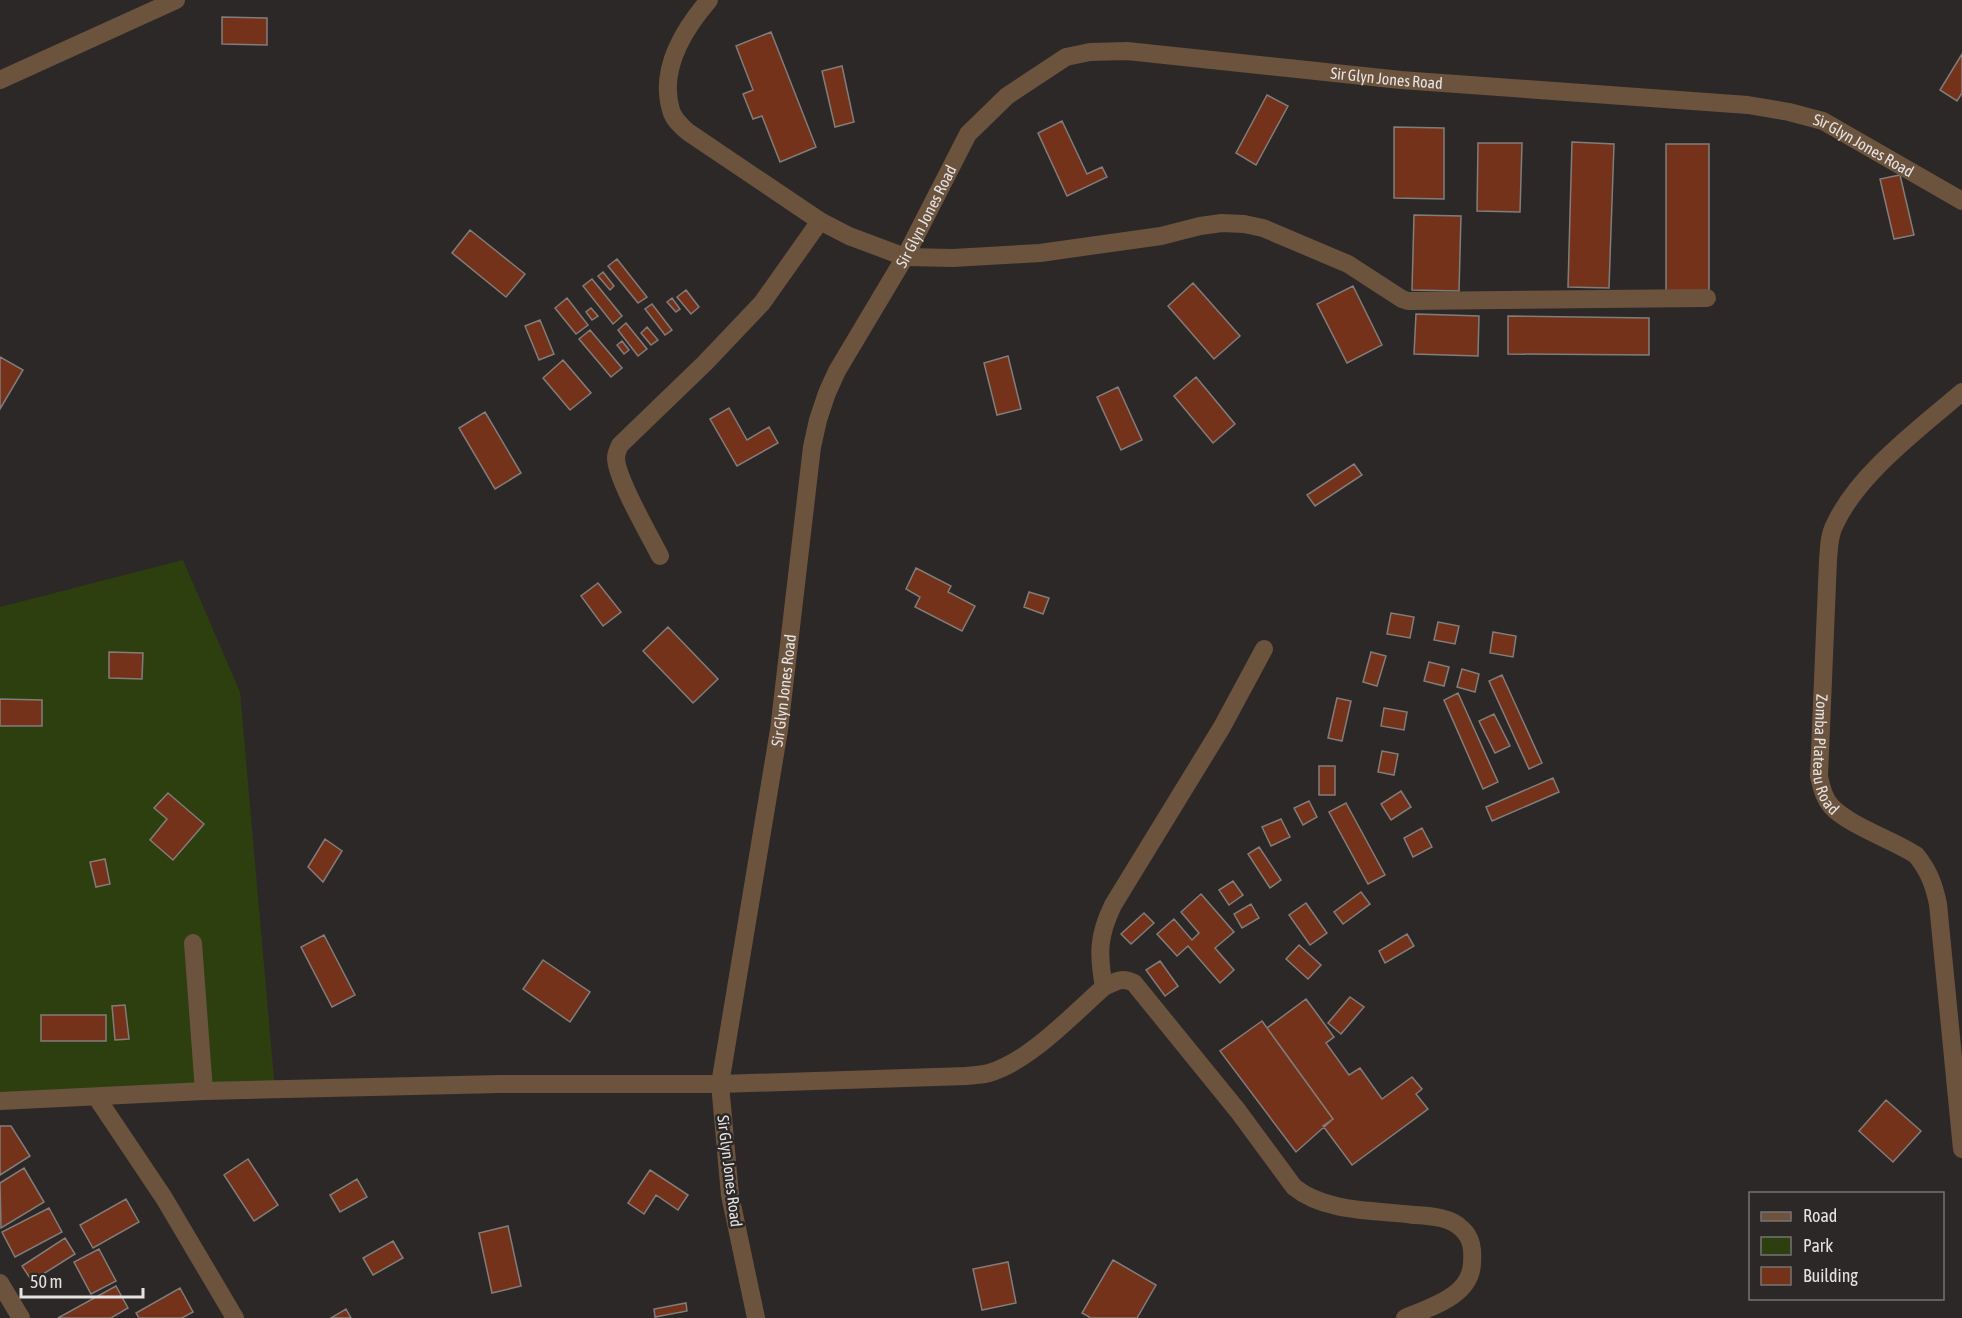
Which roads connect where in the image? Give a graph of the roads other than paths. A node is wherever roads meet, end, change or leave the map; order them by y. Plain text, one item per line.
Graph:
1 (176, 0) edge
2 (709, 0) edge
3 (0, 80) edge
4 (1962, 201) edge
5 (820, 221) junction
6 (905, 257) junction
7 (1707, 298) dead end
8 (1962, 392) edge
9 (660, 556) dead end
10 (1264, 649) dead end
11 (193, 943) dead end
12 (1104, 987) junction
13 (720, 1084) junction
14 (204, 1091) junction
15 (97, 1098) junction
16 (0, 1101) edge
17 (1962, 1149) edge
18 (0, 1283) edge
19 (21, 1318) edge
20 (235, 1318) edge
21 (756, 1318) edge
22 (1405, 1318) edge

1 - 3 street
2 - 5 street
4 - 6 street, Sir Glyn Jones Road
5 - 6 street
5 - 9 street
6 - 7 street
6 - 13 street, Sir Glyn Jones Road
8 - 17 street, Zomba Plateau Road
10 - 12 street
11 - 14 street
12 - 13 street
12 - 22 street
13 - 14 street
13 - 21 street, Sir Glyn Jones Road
14 - 15 street
15 - 16 street
15 - 20 street
18 - 19 street

